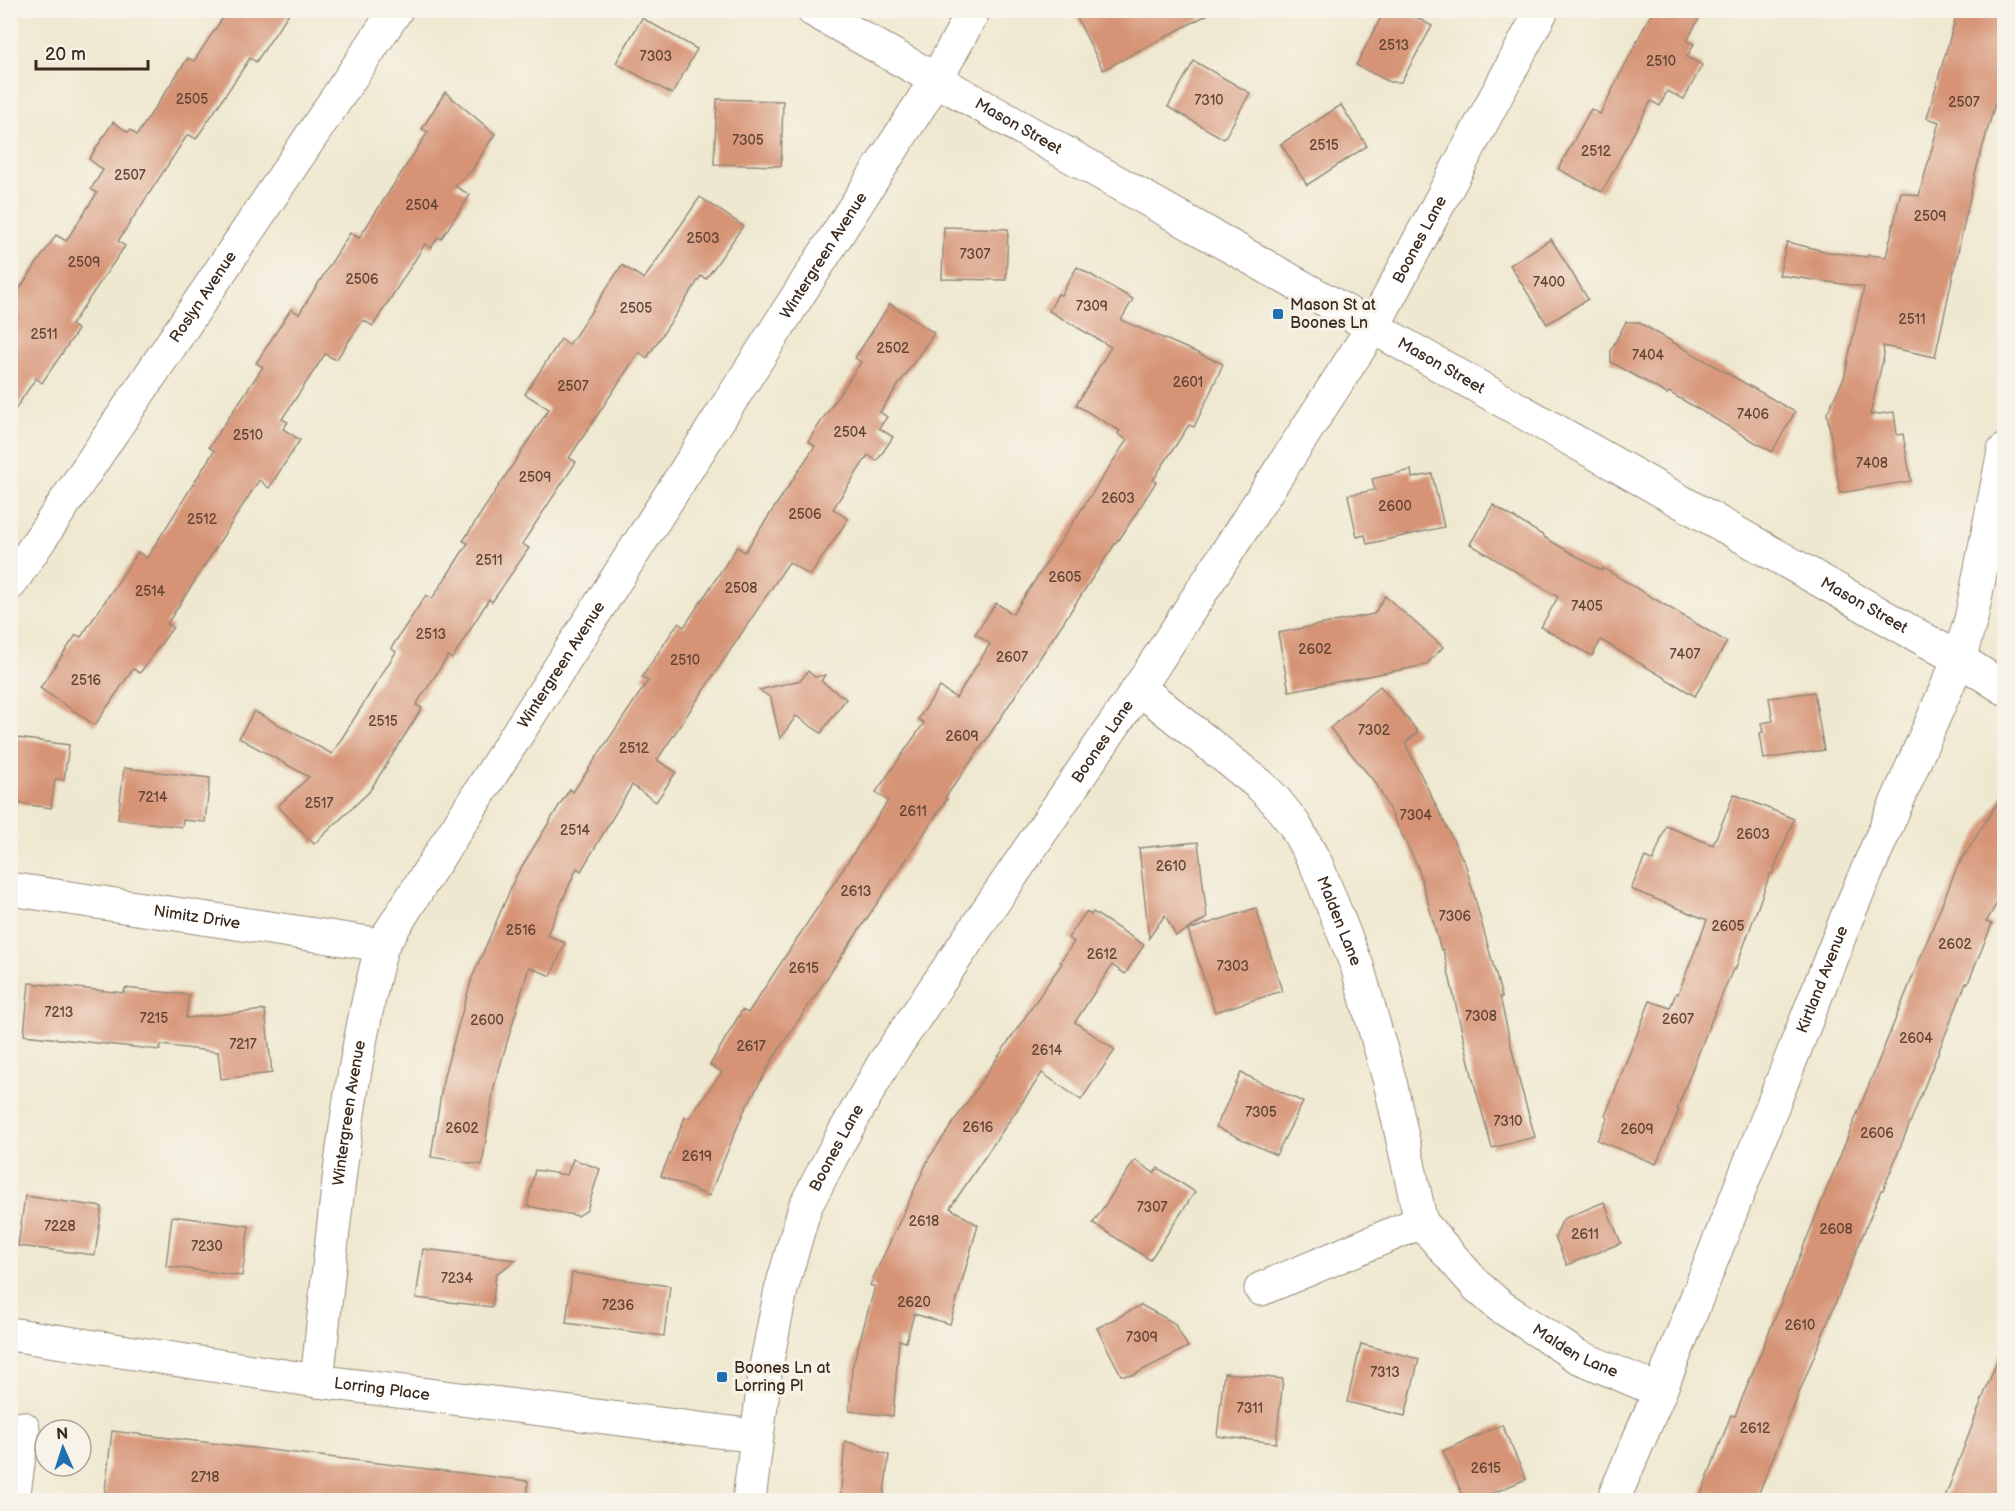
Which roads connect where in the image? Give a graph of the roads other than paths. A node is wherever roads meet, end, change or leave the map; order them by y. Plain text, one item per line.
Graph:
1 (396, 10) edge
2 (813, 10) edge
3 (974, 10) edge
4 (1542, 10) edge
5 (936, 80) junction
6 (1373, 327) junction
7 (2004, 451) edge
8 (10, 584) edge
9 (1959, 659) junction
10 (1139, 688) junction
11 (2004, 688) edge
12 (10, 890) edge
13 (382, 945) junction
14 (1421, 1222) junction
15 (1261, 1289) dead end
16 (10, 1334) edge
17 (317, 1381) junction
18 (1660, 1390) junction
19 (23, 1428) dead end
20 (756, 1436) junction
21 (13, 1500) edge
22 (749, 1500) edge
23 (1613, 1500) edge

1 - 8 street, Roslyn Avenue
2 - 5 street, Mason Street
3 - 5 street, Wintergreen Avenue
4 - 6 street, Boones Lane
5 - 6 street, Mason Street
5 - 13 street, Wintergreen Avenue
6 - 9 street, Mason Street
6 - 10 street, Boones Lane
7 - 9 street, Kirtland Avenue
9 - 11 street, Mason Street
9 - 18 street, Kirtland Avenue
10 - 14 street, Malden Lane
10 - 20 street, Boones Lane
12 - 13 street, Nimitz Drive
13 - 17 street, Wintergreen Avenue
14 - 15 street
14 - 18 street, Malden Lane
16 - 17 street, Lorring Place
17 - 20 street, Lorring Place
18 - 23 street, Kirtland Avenue
19 - 21 street
20 - 22 street, Boones Lane

